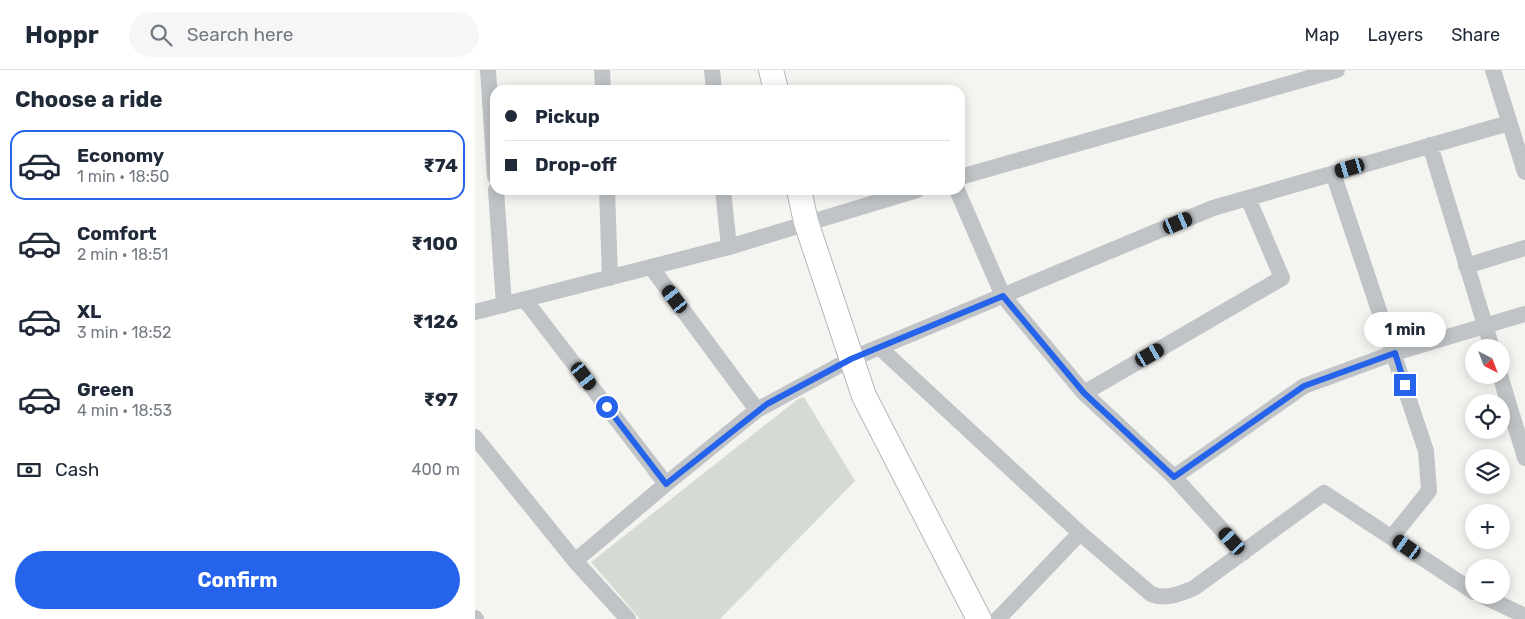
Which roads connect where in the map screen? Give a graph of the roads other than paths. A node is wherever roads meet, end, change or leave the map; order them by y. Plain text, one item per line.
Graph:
1 (487, 70) edge
2 (603, 70) edge
3 (712, 70) edge
4 (771, 70) edge
5 (1337, 70) edge
6 (1493, 70) edge
7 (603, 85) edge
8 (714, 85) edge
9 (775, 85) edge
10 (490, 110) edge
11 (1509, 123) junction
12 (1431, 145) junction
13 (1525, 172) edge
14 (1333, 173) junction
15 (965, 177) edge
16 (496, 195) edge
17 (607, 195) edge
18 (724, 195) edge
19 (800, 195) edge
20 (900, 195) edge
21 (959, 195) edge
22 (1249, 198) junction
23 (806, 222) junction
24 (729, 247) junction
25 (1525, 248) edge
26 (1466, 266) junction
27 (651, 268) junction
28 (610, 278) junction
29 (1003, 296) junction
30 (525, 300) junction
31 (504, 305) junction
32 (475, 312) edge
33 (1525, 314) edge
34 (1485, 326) junction
35 (1489, 339) edge
36 (879, 347) junction
37 (1395, 353) junction
38 (851, 359) junction
39 (1503, 384) edge
40 (1084, 393) junction
41 (757, 410) junction
42 (475, 437) edge
43 (1525, 458) edge
44 (1174, 477) junction
45 (666, 484) junction
46 (1080, 533) junction
47 (1392, 537) junction
48 (1243, 553) junction
49 (575, 561) junction
50 (1465, 586) edge
51 (1500, 604) edge
52 (1525, 616) edge
53 (627, 619) edge
54 (979, 619) edge
55 (998, 619) edge

1 - 10 street
2 - 7 street
3 - 8 street
4 - 9 main road
5 - 15 street
6 - 11 street
11 - 12 street
11 - 13 street
12 - 14 street
12 - 26 street
14 - 22 street
14 - 37 street
16 - 31 street
17 - 28 street
18 - 24 street
19 - 23 main road
20 - 23 street
21 - 29 street
22 - 29 street
22 - 40 street
23 - 24 street
23 - 38 main road
24 - 27 street
25 - 26 street
26 - 34 street
27 - 28 street
27 - 41 street
28 - 30 street
29 - 36 street
29 - 40 street
30 - 31 street
30 - 45 street
31 - 32 street
33 - 34 street
34 - 35 street
34 - 37 street
36 - 38 street
36 - 46 street
37 - 44 street
37 - 47 street
38 - 41 street
38 - 54 main road
39 - 43 street
40 - 44 street
41 - 45 street
42 - 49 street
44 - 48 street
45 - 49 street
46 - 48 street
46 - 55 street
47 - 48 street
47 - 50 street
49 - 53 street
51 - 52 street

